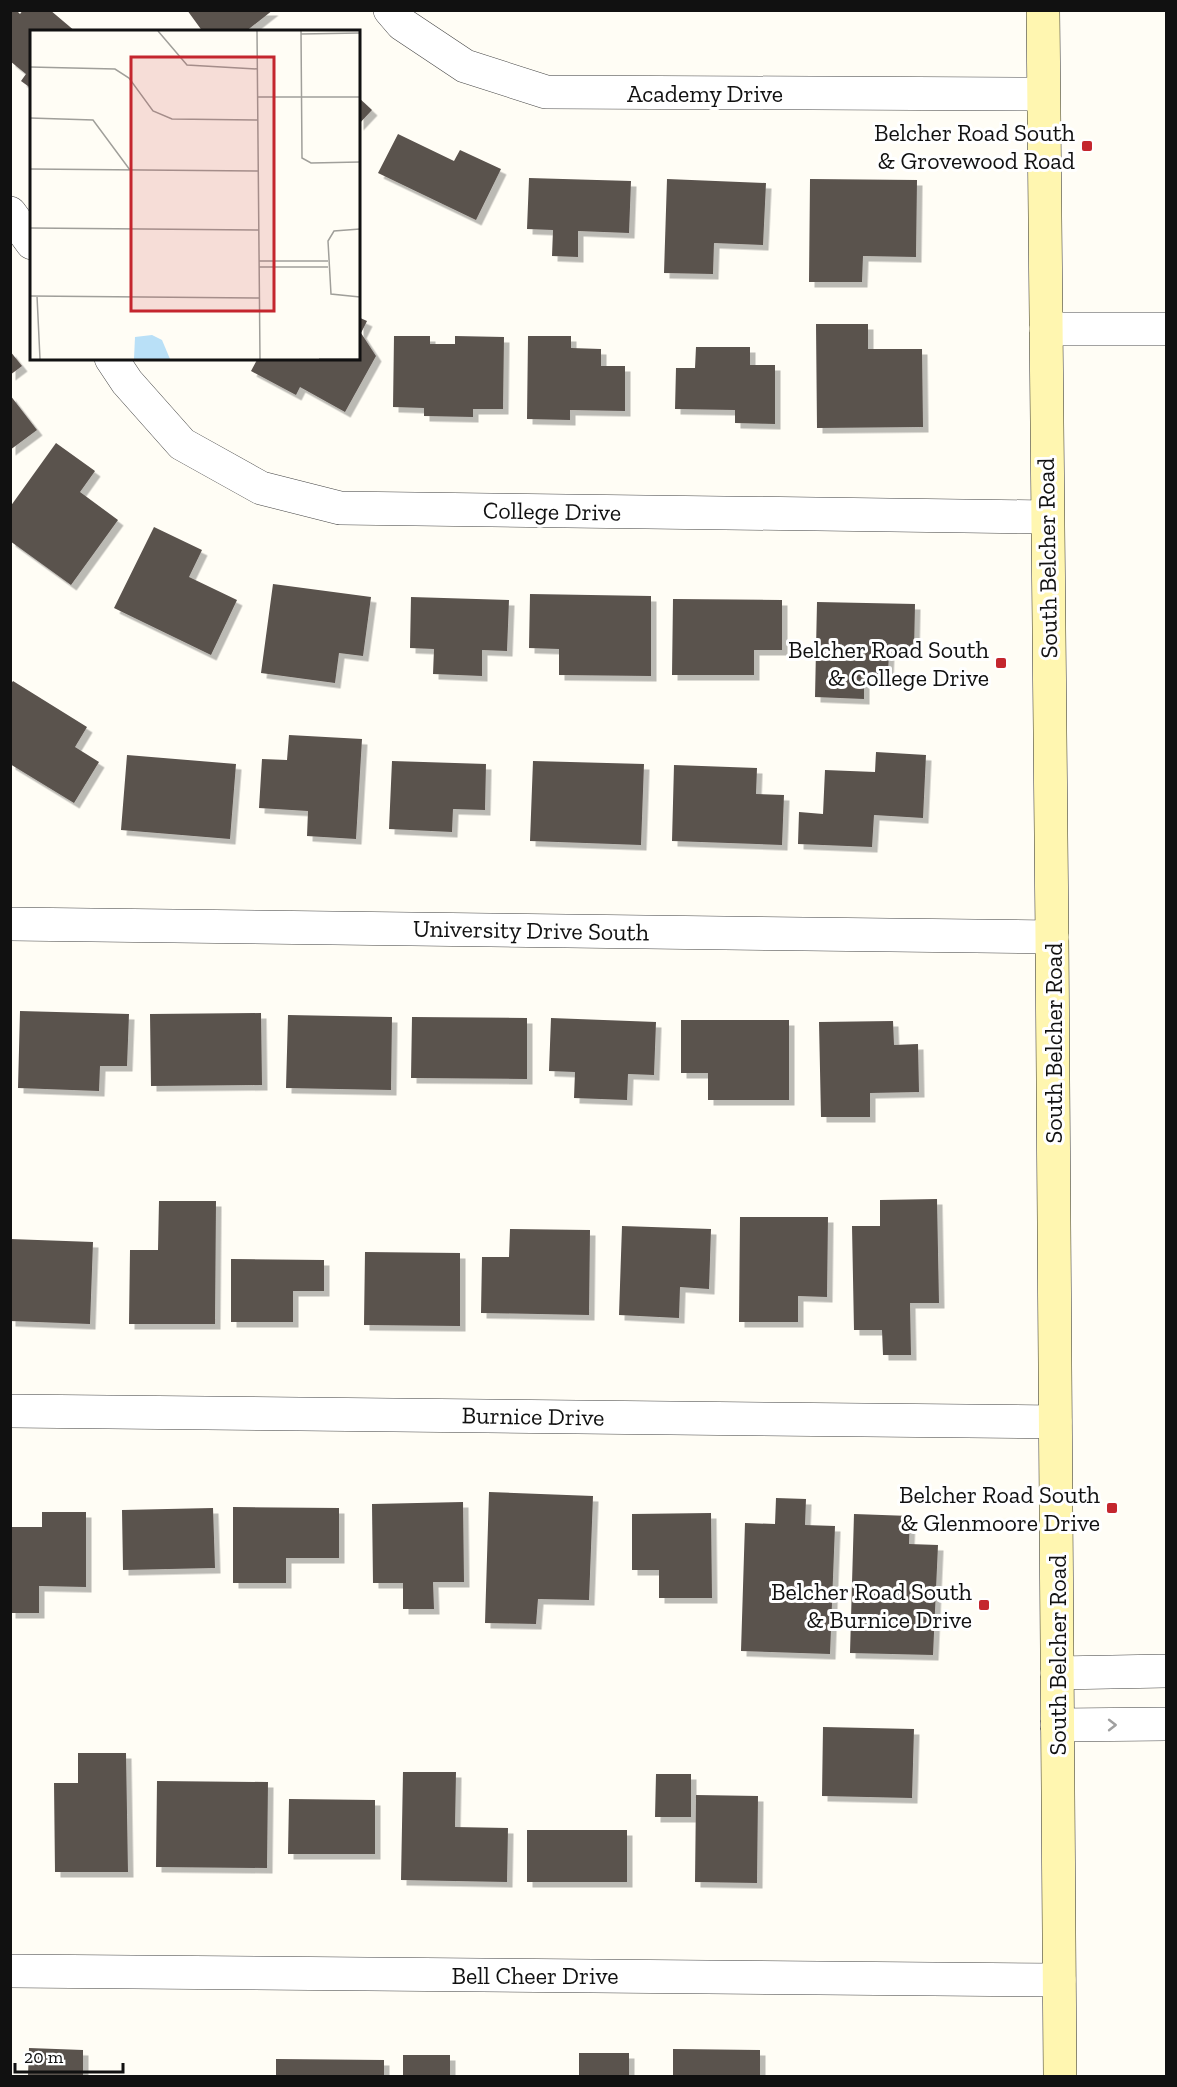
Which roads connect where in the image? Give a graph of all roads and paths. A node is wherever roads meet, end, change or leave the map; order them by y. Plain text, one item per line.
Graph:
1 (390, 10) edge
2 (1042, 10) edge
3 (1043, 94) junction
4 (10, 213) edge
5 (30, 240) edge
6 (1046, 329) junction
7 (1167, 329) edge
8 (112, 360) edge
9 (1047, 517) junction
10 (10, 924) edge
11 (1052, 937) junction
12 (10, 1411) edge
13 (1055, 1422) junction
14 (1167, 1671) edge
15 (1057, 1672) junction
16 (1167, 1724) edge
17 (1057, 1725) junction
18 (10, 1971) edge
19 (1059, 1980) junction
20 (1060, 2076) edge

1 - 3 street, Academy Drive
2 - 3 main road, South Belcher Road
3 - 6 main road, South Belcher Road
4 - 5 street
6 - 7 street
6 - 9 main road, South Belcher Road
8 - 9 street, College Drive
9 - 11 main road, South Belcher Road
10 - 11 street, University Drive South
11 - 13 main road, South Belcher Road
12 - 13 street, Burnice Drive
13 - 15 main road, South Belcher Road
14 - 15 street
15 - 17 main road, South Belcher Road
17 -> 16 street
17 - 19 main road, South Belcher Road
18 - 19 street, Bell Cheer Drive
19 - 20 main road, South Belcher Road

